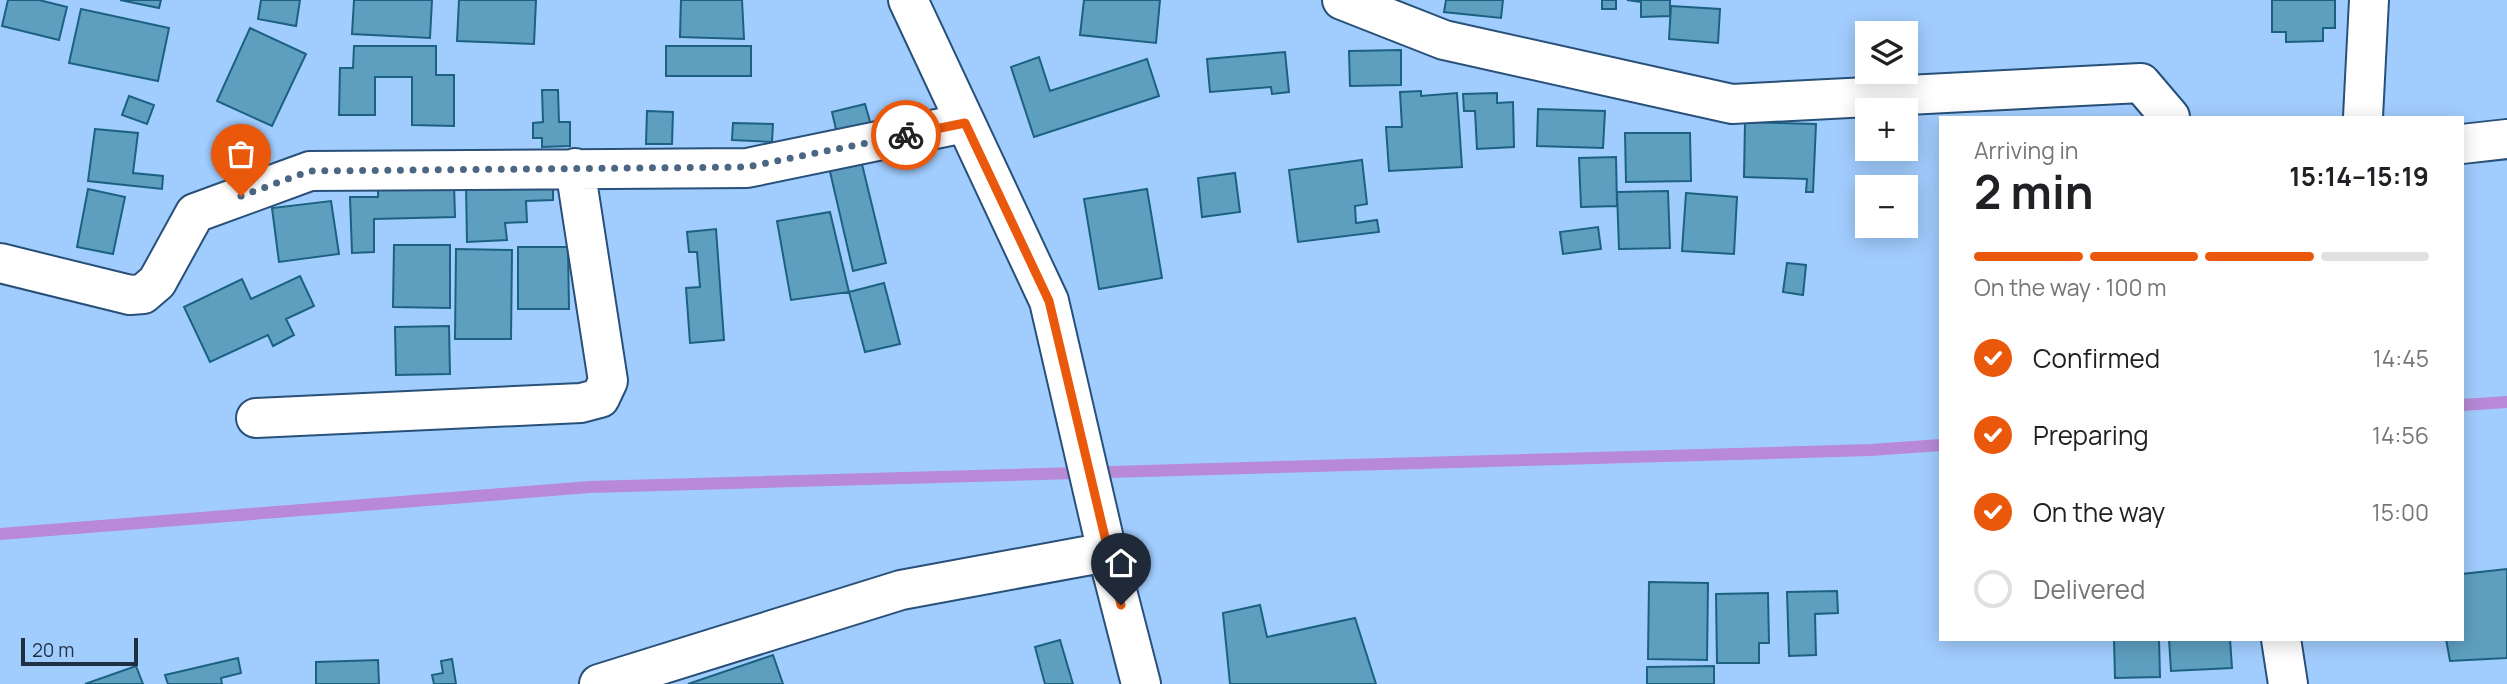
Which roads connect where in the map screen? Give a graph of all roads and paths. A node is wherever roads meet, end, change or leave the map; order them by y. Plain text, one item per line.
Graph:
1 (908, 0) edge
2 (1342, 0) edge
3 (2369, 0) edge
4 (2168, 116) edge
5 (2363, 116) edge
6 (965, 123) junction
7 (2507, 139) edge
8 (2464, 144) edge
9 (575, 168) junction
10 (0, 263) edge
11 (256, 418) dead end
12 (1107, 552) junction
13 (2281, 641) edge
14 (599, 684) edge
15 (1141, 684) edge
16 (2288, 684) edge

1 - 6 street
2 - 4 street
3 - 5 street
6 - 9 street
6 - 12 street
7 - 8 street
9 - 10 street
9 - 11 street
12 - 14 street
12 - 15 street
13 - 16 street

